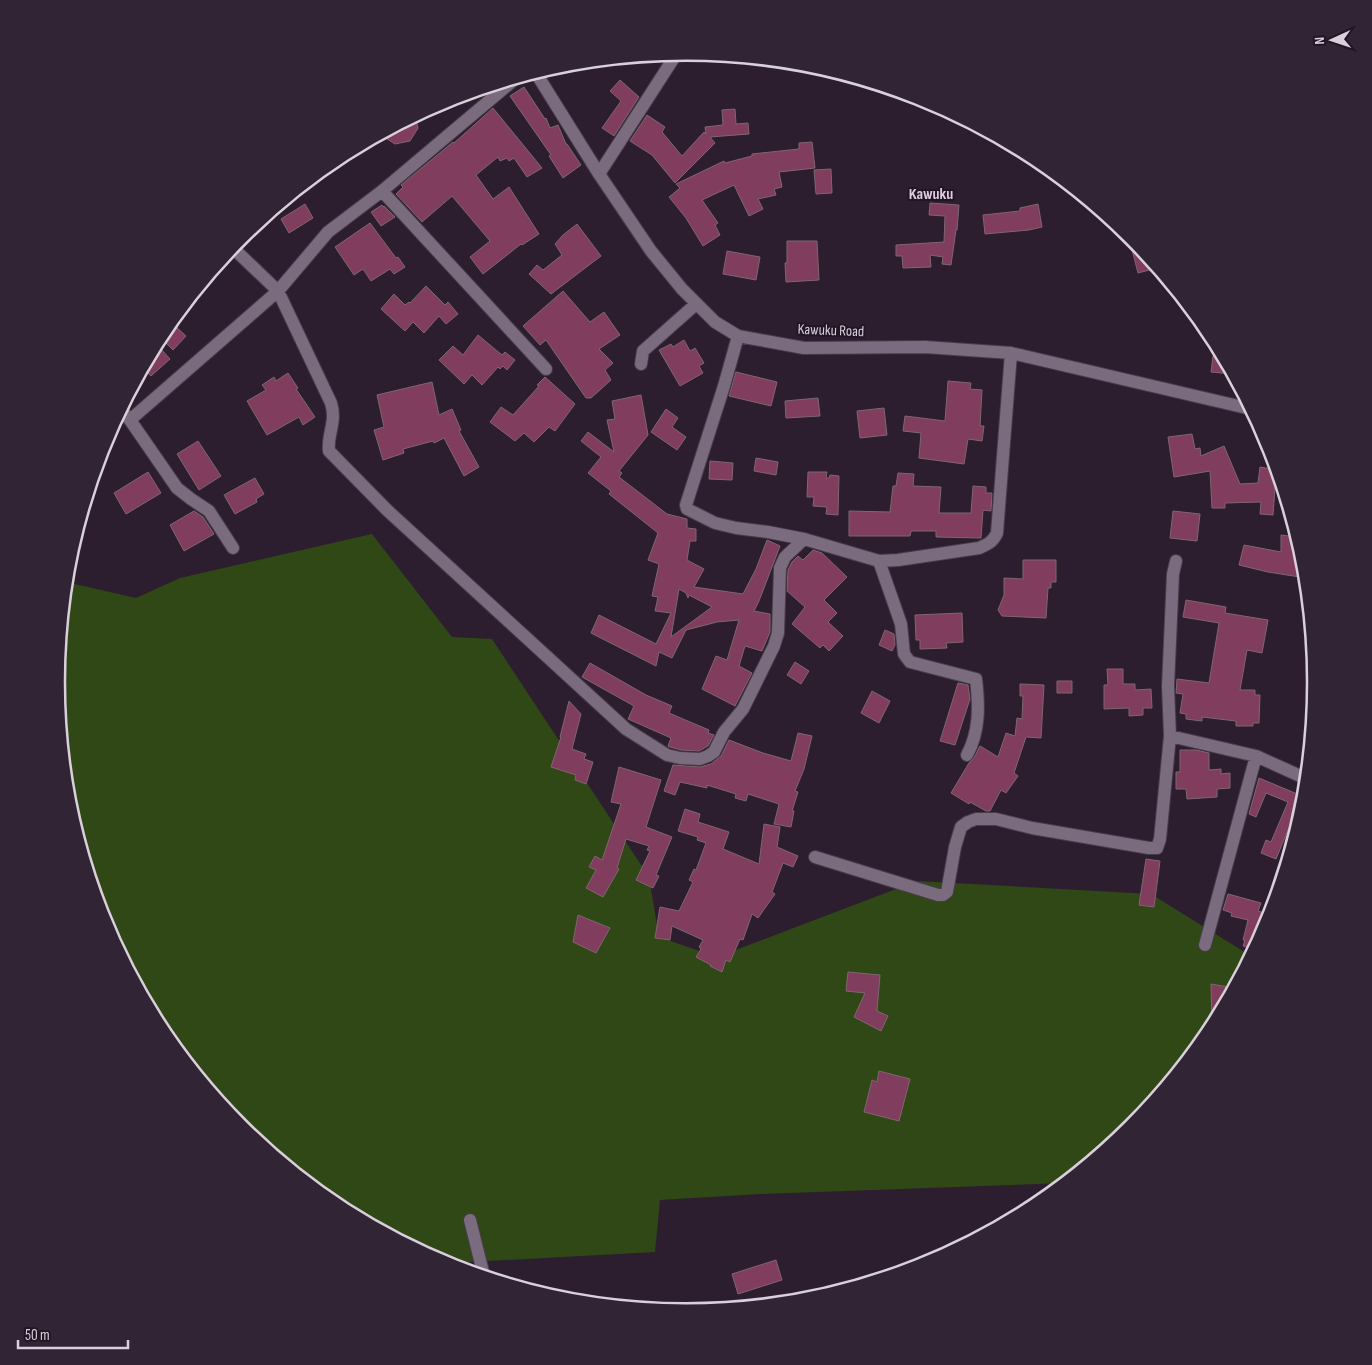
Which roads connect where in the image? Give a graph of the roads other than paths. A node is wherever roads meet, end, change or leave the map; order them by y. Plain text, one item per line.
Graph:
1 (671, 62) edge
2 (540, 79) edge
3 (504, 89) edge
4 (599, 174) junction
5 (382, 191) junction
6 (238, 253) edge
7 (278, 291) junction
8 (696, 304) junction
9 (738, 336) junction
10 (1011, 353) junction
11 (641, 364) dead end
12 (546, 369) dead end
13 (1243, 408) edge
14 (126, 415) edge
15 (130, 420) junction
16 (804, 539) junction
17 (233, 548) dead end
18 (879, 560) junction
19 (1176, 561) dead end
20 (1170, 736) junction
21 (967, 755) dead end
22 (1256, 756) junction
23 (1300, 776) edge
24 (815, 857) dead end
25 (1205, 945) dead end
26 (470, 1220) dead end
27 (482, 1270) edge

1 - 4 street
2 - 4 street, Kawuku Road
3 - 5 street
4 - 8 street, Kawuku Road
5 - 7 street
5 - 12 street
6 - 7 street
7 - 15 street
7 - 16 street
8 - 9 street, Kawuku Road
8 - 11 street
9 - 10 street, Kawuku Road
9 - 16 street
10 - 13 street, Kawuku Road
10 - 18 street
14 - 15 street
15 - 17 street
16 - 18 street
18 - 21 street
19 - 20 street
20 - 22 street
20 - 24 street
22 - 23 street
22 - 25 street
26 - 27 street

